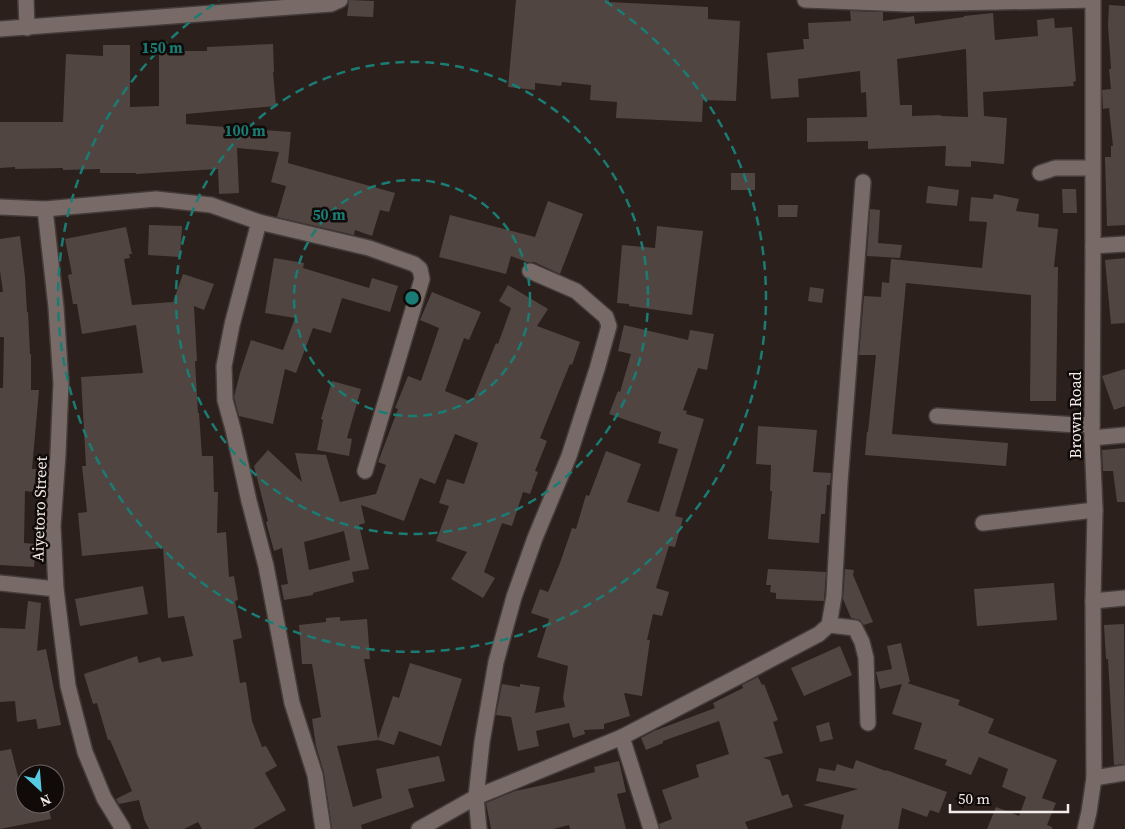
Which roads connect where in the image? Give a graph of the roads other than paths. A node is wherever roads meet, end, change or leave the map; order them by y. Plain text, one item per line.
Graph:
1 (26, 0) edge
2 (340, 0) edge
3 (805, 0) edge
4 (1093, 0) edge
5 (28, 28) junction
6 (0, 29) edge
7 (1093, 168) junction
8 (1040, 173) dead end
9 (863, 182) dead end
10 (0, 207) edge
11 (45, 209) junction
12 (260, 222) junction
13 (1125, 244) edge
14 (1093, 246) junction
15 (530, 270) dead end
16 (937, 416) dead end
17 (1092, 431) junction
18 (1125, 435) edge
19 (365, 471) dead end
20 (1095, 510) junction
21 (984, 523) dead end
22 (0, 583) edge
23 (56, 589) junction
24 (1125, 598) edge
25 (1094, 601) junction
26 (830, 625) junction
27 (868, 724) dead end
28 (622, 737) junction
29 (1125, 773) edge
30 (1094, 778) junction
31 (476, 796) junction
32 (123, 829) edge
33 (323, 829) edge
34 (419, 829) edge
35 (479, 829) edge
36 (651, 829) edge
37 (1084, 829) edge

1 - 5 street
2 - 5 street
3 - 4 street
4 - 7 street, Brown Road
5 - 6 street
7 - 8 street
7 - 14 street, Brown Road
9 - 26 street
10 - 11 street
11 - 12 street
11 - 23 street, Aiyetoro Street
12 - 19 street
12 - 33 street
13 - 14 street
14 - 17 street, Brown Road
15 - 31 street
16 - 17 street
17 - 18 street
17 - 20 street, Brown Road
20 - 21 street
20 - 25 street, Brown Road
22 - 23 street
23 - 32 street, Aiyetoro Street
24 - 25 street
25 - 30 street, Brown Road
26 - 27 street
26 - 28 street
28 - 31 street
28 - 36 street
29 - 30 street
30 - 37 street, Brown Road
31 - 34 street
31 - 35 street

